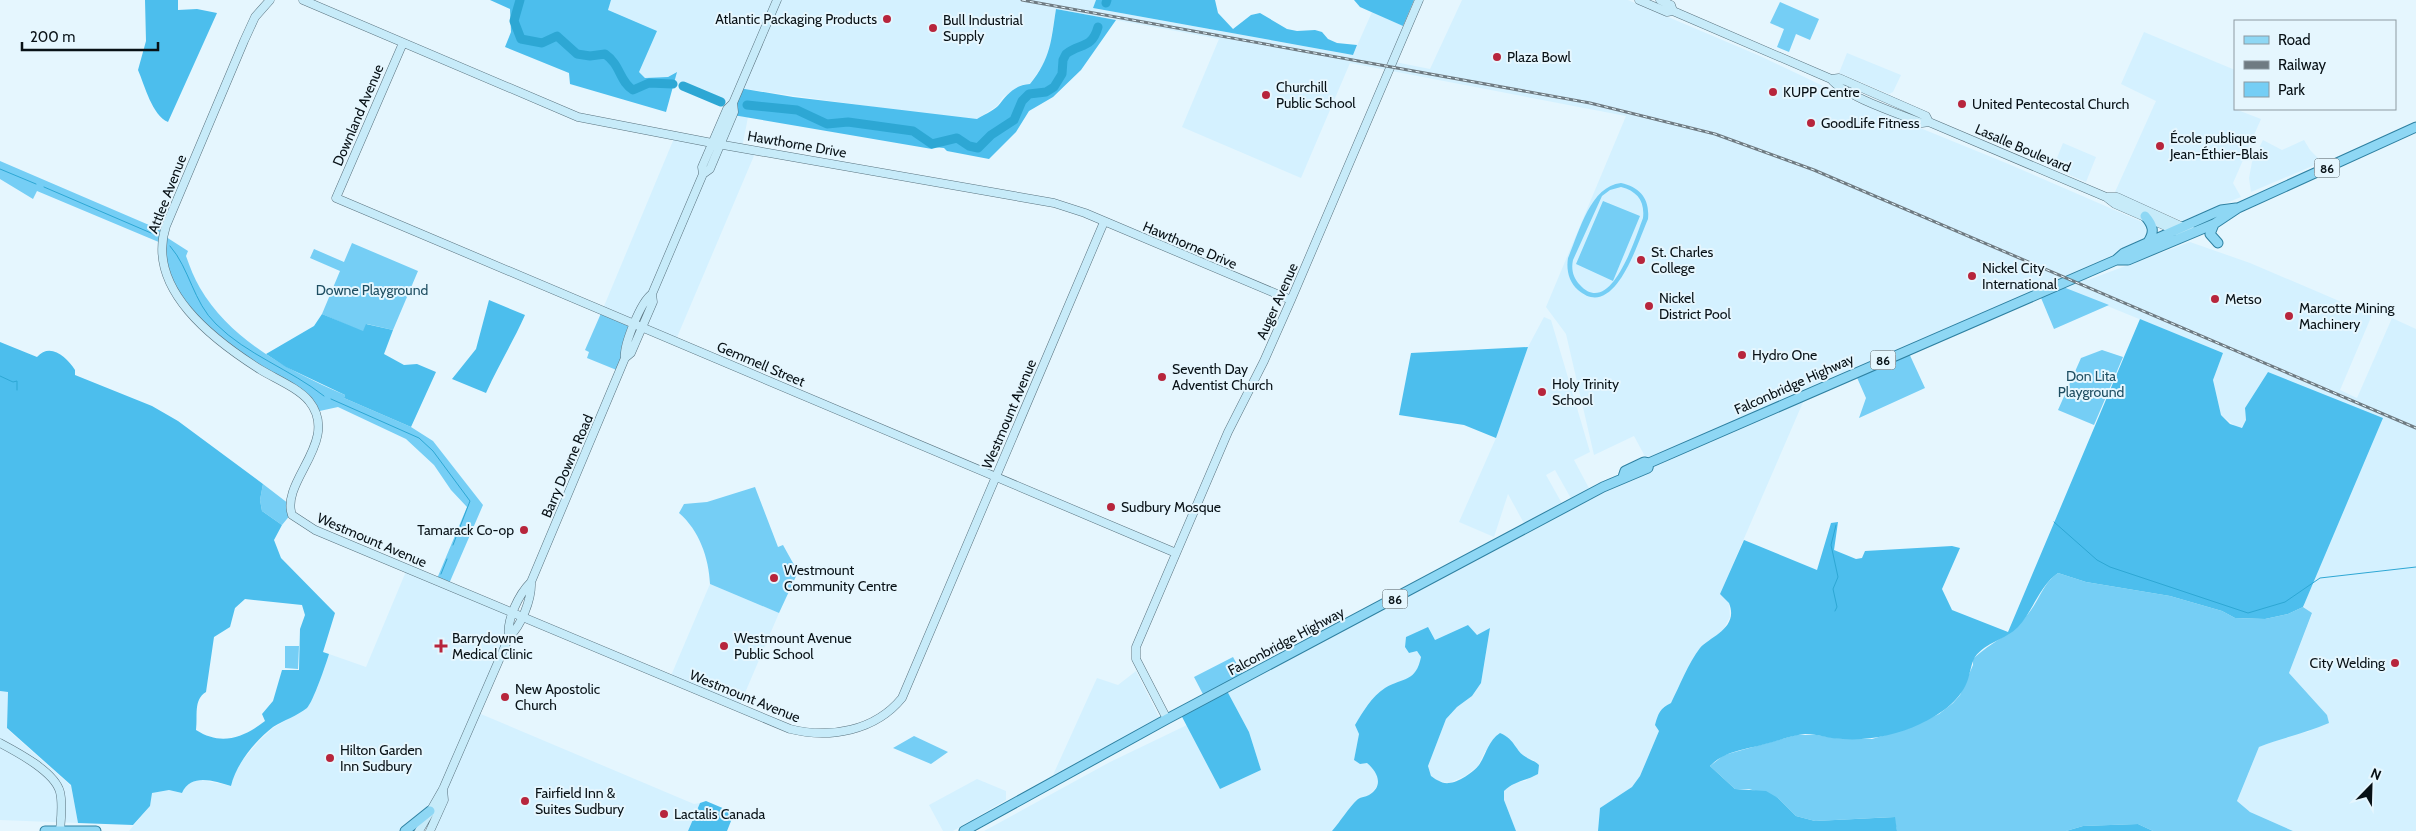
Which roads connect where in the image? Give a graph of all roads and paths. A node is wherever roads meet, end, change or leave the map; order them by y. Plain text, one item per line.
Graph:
1 (270, 0) edge
2 (303, 0) edge
3 (777, 0) edge
4 (1419, 0) edge
5 (1639, 0) edge
6 (1660, 0) edge
7 (1673, 10) junction
8 (404, 42) junction
9 (2416, 127) edge
10 (716, 143) junction
11 (336, 198) joint
12 (2106, 198) junction
13 (2238, 208) junction
14 (2145, 216) junction
15 (1104, 222) junction
16 (2214, 224) junction
17 (2185, 231) junction
18 (2148, 242) junction
19 (2218, 243) dead end
20 (2116, 260) junction
21 (1291, 300) junction
22 (638, 327) junction
23 (306, 463) joint
24 (996, 477) junction
25 (1176, 553) junction
26 (518, 615) junction
27 (1167, 719) junction
28 (0, 743) edge
29 (443, 789) junction
30 (430, 812) junction
31 (45, 831) edge
32 (60, 831) edge
33 (96, 831) edge
34 (406, 831) edge
35 (419, 831) edge
36 (430, 831) edge
37 (964, 831) edge

1 - 23 street, Attlee Avenue
2 - 8 street, Hawthorne Drive
3 - 10 street, Barry Downe Road
4 - 21 street, Auger Avenue
5 - 7 street, Lasalle Boulevard
6 - 7 street, Lasalle Boulevard
7 - 12 street, Lasalle Boulevard
8 - 10 street, Hawthorne Drive
8 - 11 street, Downland Avenue
9 - 13 main road, Falconbridge Highway / 86
10 - 15 street, Hawthorne Drive
10 - 22 street, Barry Downe Road
11 - 22 street, Gemmell Street
12 - 14 street, Lasalle Boulevard
12 - 17 street, Lasalle Boulevard
13 - 16 main road, Falconbridge Highway / 86
13 - 17 main road, Falconbridge Highway / 86
14 - 17 street, Lasalle Boulevard
14 - 18 main road
15 - 21 street, Hawthorne Drive
15 - 24 street, Westmount Avenue
16 - 17 main road, Falconbridge Highway / 86
16 - 19 main road
17 - 18 main road, Falconbridge Highway / 86
17 - 20 main road, Falconbridge Highway / 86
18 - 20 main road, Falconbridge Highway / 86
20 - 27 main road, Falconbridge Highway / 86
21 - 25 street, Auger Avenue
22 - 24 street, Gemmell Street
22 - 26 street, Barry Downe Road
23 - 26 street, Westmount Avenue
24 - 25 street, Gemmell Street
24 - 26 street, Westmount Avenue
25 - 27 street, Auger Avenue
26 - 29 street, Barry Downe Road
27 - 37 main road, Falconbridge Highway / 86
28 - 32 street
29 - 30 street, Barry Downe Road
29 - 36 street, Barry Downe Road
30 - 34 main road
30 - 35 street, Barry Downe Road
31 - 32 main road
32 - 33 main road

